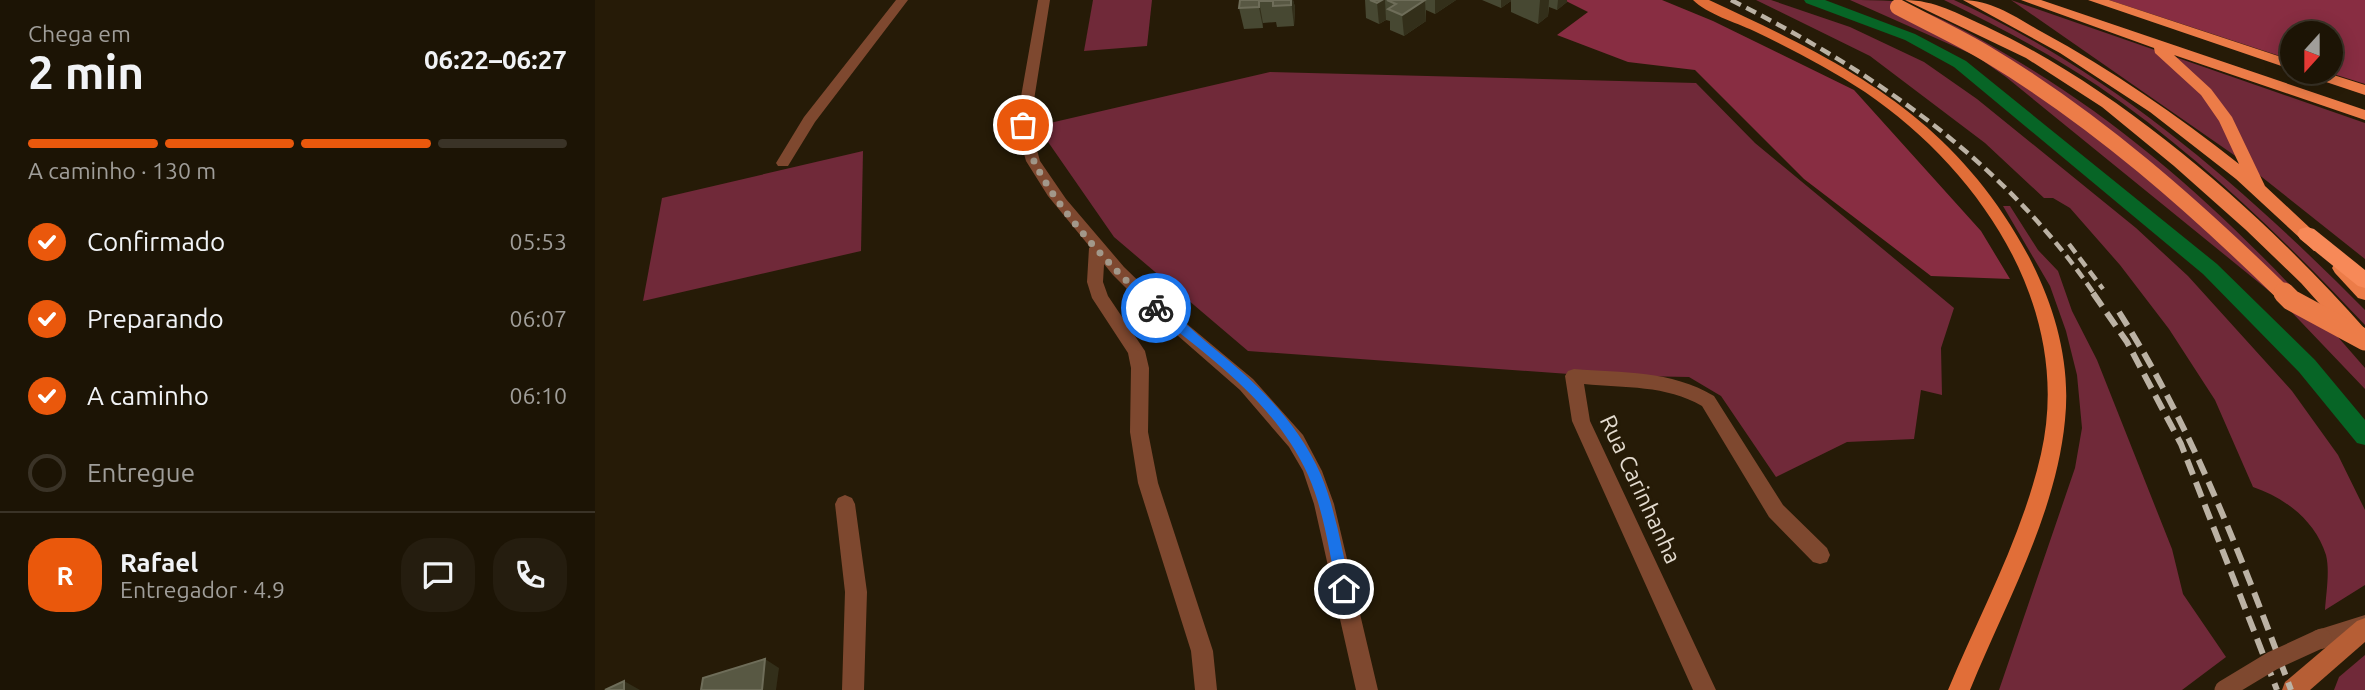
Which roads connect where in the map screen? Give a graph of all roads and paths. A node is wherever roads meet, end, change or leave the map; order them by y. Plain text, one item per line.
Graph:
1 (902, 0) edge
2 (1044, 0) edge
3 (1699, 0) edge
4 (1970, 0) edge
5 (2000, 0) edge
6 (2028, 0) edge
7 (2057, 0) edge
8 (2095, 0) edge
9 (1898, 2) edge
10 (2152, 37) junction
11 (2280, 62) edge
12 (2097, 71) junction
13 (2343, 83) edge
14 (2365, 90) edge
15 (2365, 104) edge
16 (2365, 115) edge
17 (783, 163) dead end
18 (2259, 190) junction
19 (2307, 233) junction
20 (1097, 248) junction
21 (2365, 272) edge
22 (2365, 281) edge
23 (2365, 293) edge
24 (2365, 341) edge
25 (845, 504) dead end
26 (1820, 555) dead end
27 (2365, 626) edge
28 (853, 690) edge
29 (1206, 690) edge
30 (1367, 690) edge
31 (1705, 690) edge
32 (1959, 690) edge
33 (2224, 690) edge
34 (2293, 690) edge

1 - 17 street
2 - 20 street
3 - 32 main road
4 - 12 highway
5 - 12 highway
6 - 10 highway
7 - 10 highway
8 - 11 highway
9 - 24 highway, bridge
9 - 24 highway
10 - 15 highway
10 - 16 highway
10 - 18 highway
12 - 18 highway
13 - 14 highway
18 - 19 highway
19 - 21 highway
19 - 22 highway
19 - 23 highway
20 - 29 street
20 - 30 street
25 - 28 street
26 - 31 street, Rua Carinhanha
27 - 33 street, bridge
27 - 34 main road

